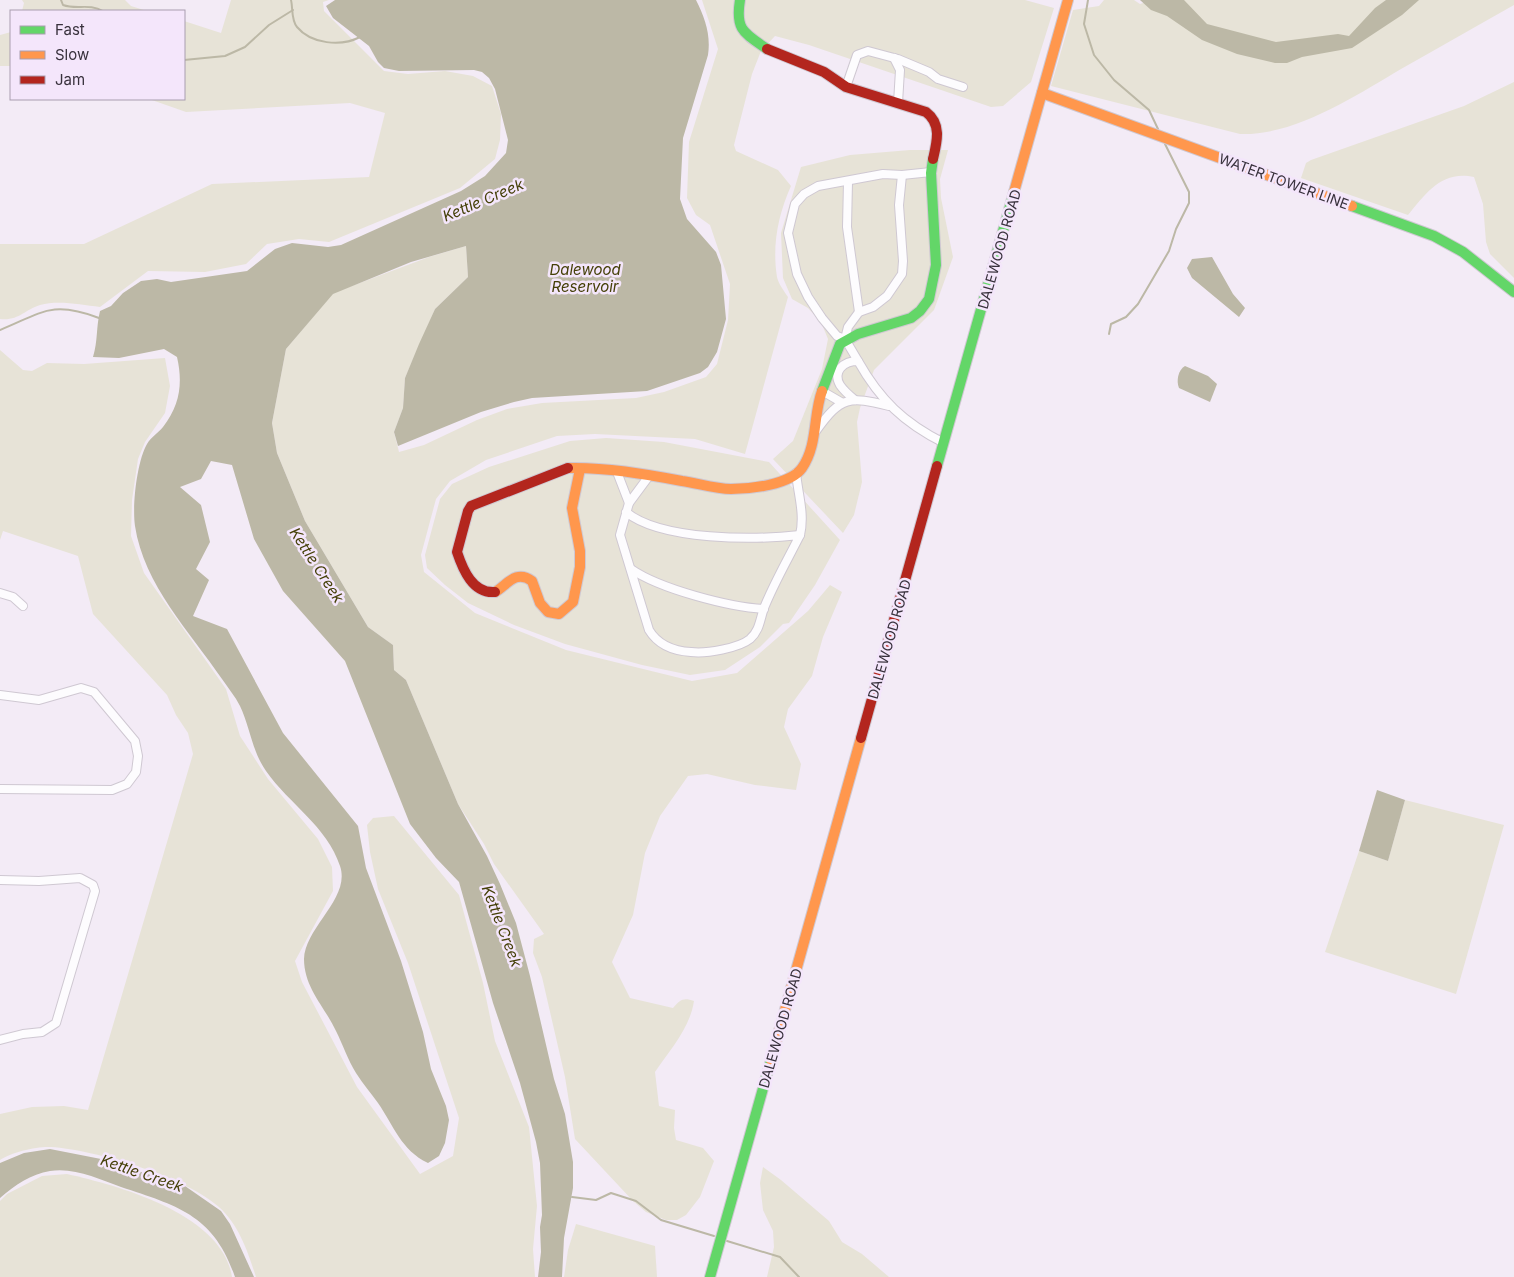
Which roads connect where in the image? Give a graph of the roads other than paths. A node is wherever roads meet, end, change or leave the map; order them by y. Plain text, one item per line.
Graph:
1 (740, 0) edge
2 (1068, 2) edge
3 (894, 58) junction
4 (846, 87) junction
5 (963, 87) dead end
6 (1042, 93) junction
7 (898, 103) junction
8 (931, 172) junction
9 (902, 175) junction
10 (848, 182) junction
11 (1514, 292) edge
12 (859, 312) junction
13 (845, 339) junction
14 (858, 361) junction
15 (822, 391) junction
16 (855, 400) junction
17 (842, 402) junction
18 (889, 406) junction
19 (815, 433) junction
20 (944, 444) junction
21 (580, 469) junction
22 (617, 472) junction
23 (796, 474) junction
24 (650, 476) junction
25 (630, 503) junction
26 (626, 512) junction
27 (800, 535) junction
28 (631, 570) junction
29 (0, 593) edge
30 (24, 606) dead end
31 (764, 609) junction
32 (0, 695) edge
33 (0, 789) edge
34 (1, 883) edge
35 (0, 1040) edge
36 (710, 1277) edge

1 - 4 street
2 - 6 street, DALEWOOD ROAD
3 - 4 street
3 - 5 street
3 - 7 street
4 - 7 street
6 - 11 street, WATER TOWER LINE
6 - 20 street, DALEWOOD ROAD
7 - 8 street
8 - 9 street
8 - 13 street
9 - 10 street
9 - 12 street
10 - 12 street
10 - 13 street
12 - 13 street
13 - 14 street
13 - 15 street
14 - 16 street
14 - 18 street
15 - 17 street
15 - 19 street
16 - 17 street
16 - 18 street
17 - 19 street
18 - 20 street
19 - 23 street
20 - 36 street, DALEWOOD ROAD
21 - 21 street
21 - 22 street
22 - 24 street
22 - 25 street
23 - 24 street
23 - 27 street
24 - 25 street
25 - 26 street
26 - 27 street
26 - 28 street
27 - 31 street
28 - 31 street
28 - 31 street
29 - 30 street
32 - 33 street
34 - 35 street

